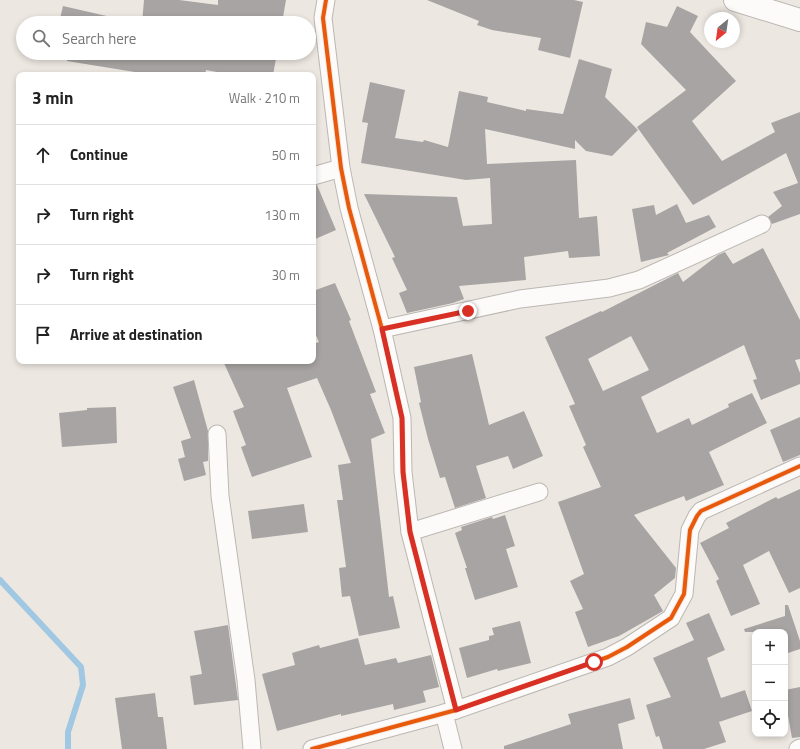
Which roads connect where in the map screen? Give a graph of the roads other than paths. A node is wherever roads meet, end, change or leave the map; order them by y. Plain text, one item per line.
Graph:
1 (326, 0) edge
2 (734, 0) edge
3 (800, 20) edge
4 (341, 168) junction
5 (316, 175) edge
6 (762, 224) dead end
7 (382, 329) junction
8 (217, 434) dead end
9 (800, 466) edge
10 (539, 492) dead end
11 (410, 532) junction
12 (450, 711) junction
13 (252, 749) edge
14 (312, 749) edge
15 (453, 749) edge

1 - 4 street
2 - 3 main road
4 - 5 street
4 - 7 street
6 - 7 street
7 - 11 street
8 - 13 street
9 - 12 street
10 - 11 street
11 - 12 street
12 - 14 street
12 - 15 street

